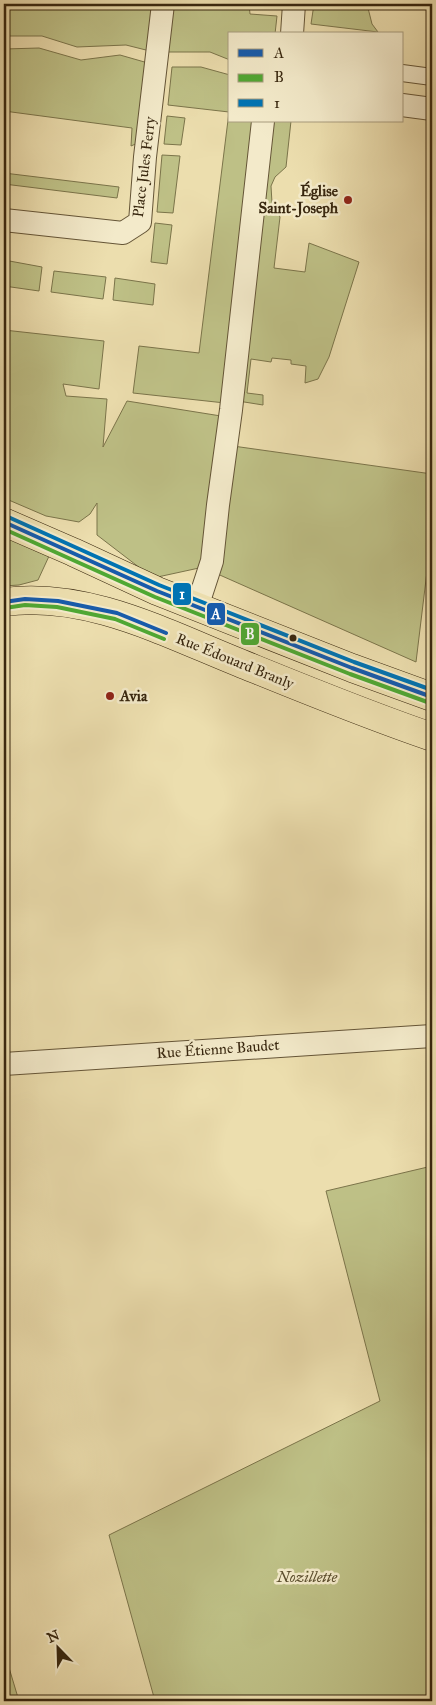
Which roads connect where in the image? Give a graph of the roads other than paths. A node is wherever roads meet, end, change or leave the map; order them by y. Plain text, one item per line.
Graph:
1 (163, 4) edge
2 (294, 4) edge
3 (292, 32) edge
4 (404, 73) edge
5 (432, 76) edge
6 (404, 106) edge
7 (432, 109) edge
8 (263, 122) edge
9 (4, 220) edge
10 (4, 522) edge
11 (4, 602) edge
12 (196, 607) junction
13 (432, 697) edge
14 (432, 737) edge
15 (432, 1036) edge
16 (4, 1064) edge

1 - 9 street, Place Jules Ferry
2 - 3 street
4 - 5 street
6 - 7 street
8 - 12 street
10 - 12 main road
11 - 14 main road, Rue Édouard Branly
12 - 13 main road
15 - 16 street, Rue Étienne Baudet

